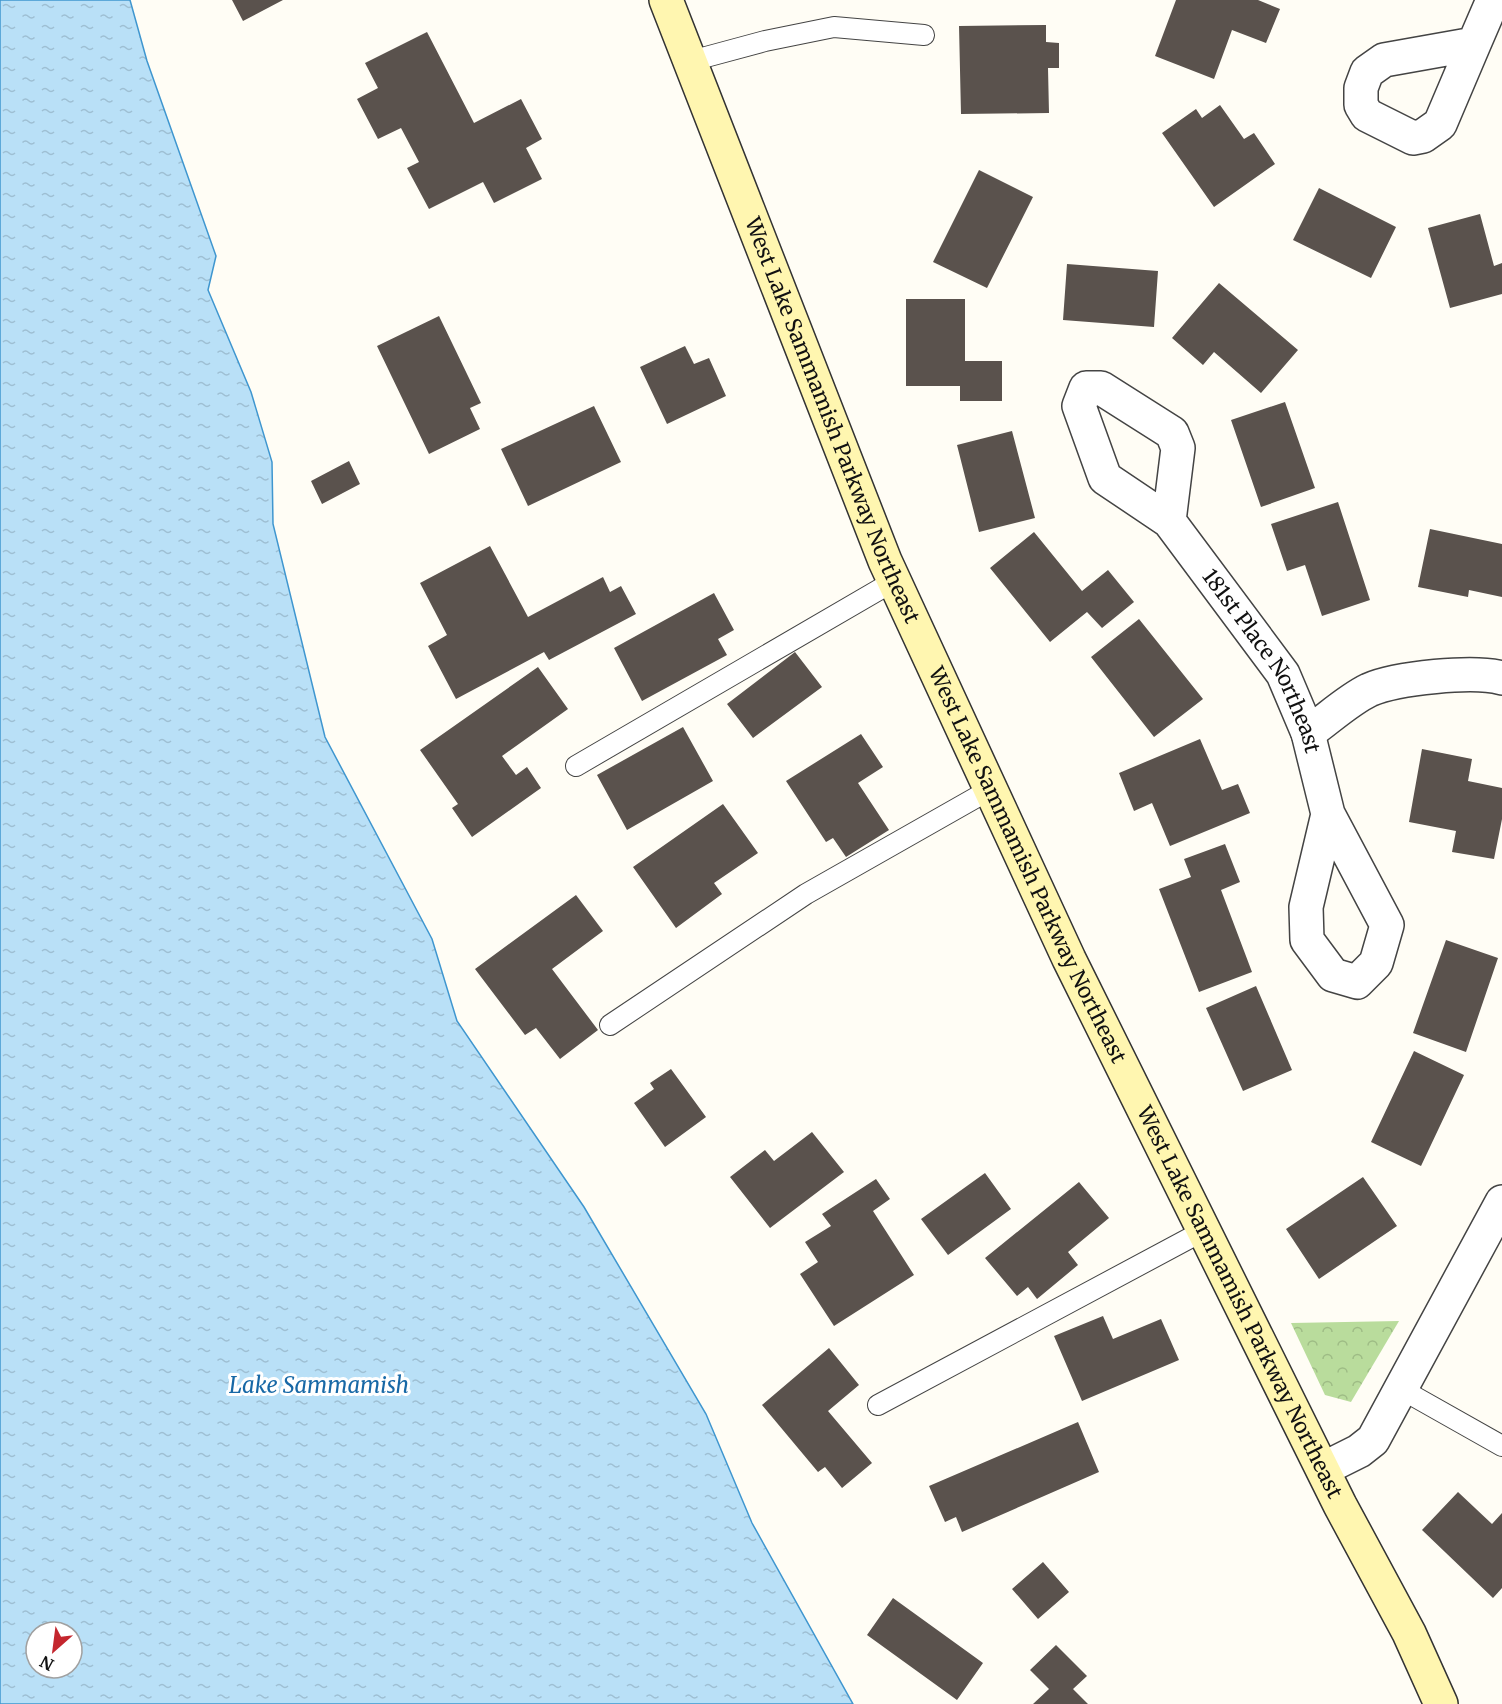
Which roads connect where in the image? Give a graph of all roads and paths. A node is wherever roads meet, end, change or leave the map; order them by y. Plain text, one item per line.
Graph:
1 (666, 0) edge
2 (1493, 0) edge
3 (924, 35) dead end
4 (1474, 44) dead end
5 (691, 61) junction
6 (1168, 521) dead end
7 (894, 581) junction
8 (1502, 678) edge
9 (1308, 733) junction
10 (576, 766) dead end
11 (991, 789) junction
12 (1328, 814) dead end
13 (610, 1025) dead end
14 (1502, 1202) edge
15 (1203, 1231) junction
16 (1401, 1389) junction
17 (878, 1405) dead end
18 (1502, 1446) edge
19 (1323, 1469) junction
20 (1441, 1704) edge

1 - 5 main road, West Lake Sammamish Parkway Northeast
2 - 4 street
3 - 5 lane
5 - 7 main road, West Lake Sammamish Parkway Northeast
6 - 9 street, 181st Place Northeast
7 - 10 lane
7 - 11 main road, West Lake Sammamish Parkway Northeast
8 - 9 street
9 - 12 street, 181st Place Northeast
11 - 13 lane
11 - 15 main road, West Lake Sammamish Parkway Northeast
14 - 16 street
15 - 17 lane
15 - 19 main road, West Lake Sammamish Parkway Northeast
16 - 18 lane
16 - 19 street
19 - 20 main road, West Lake Sammamish Parkway Northeast

